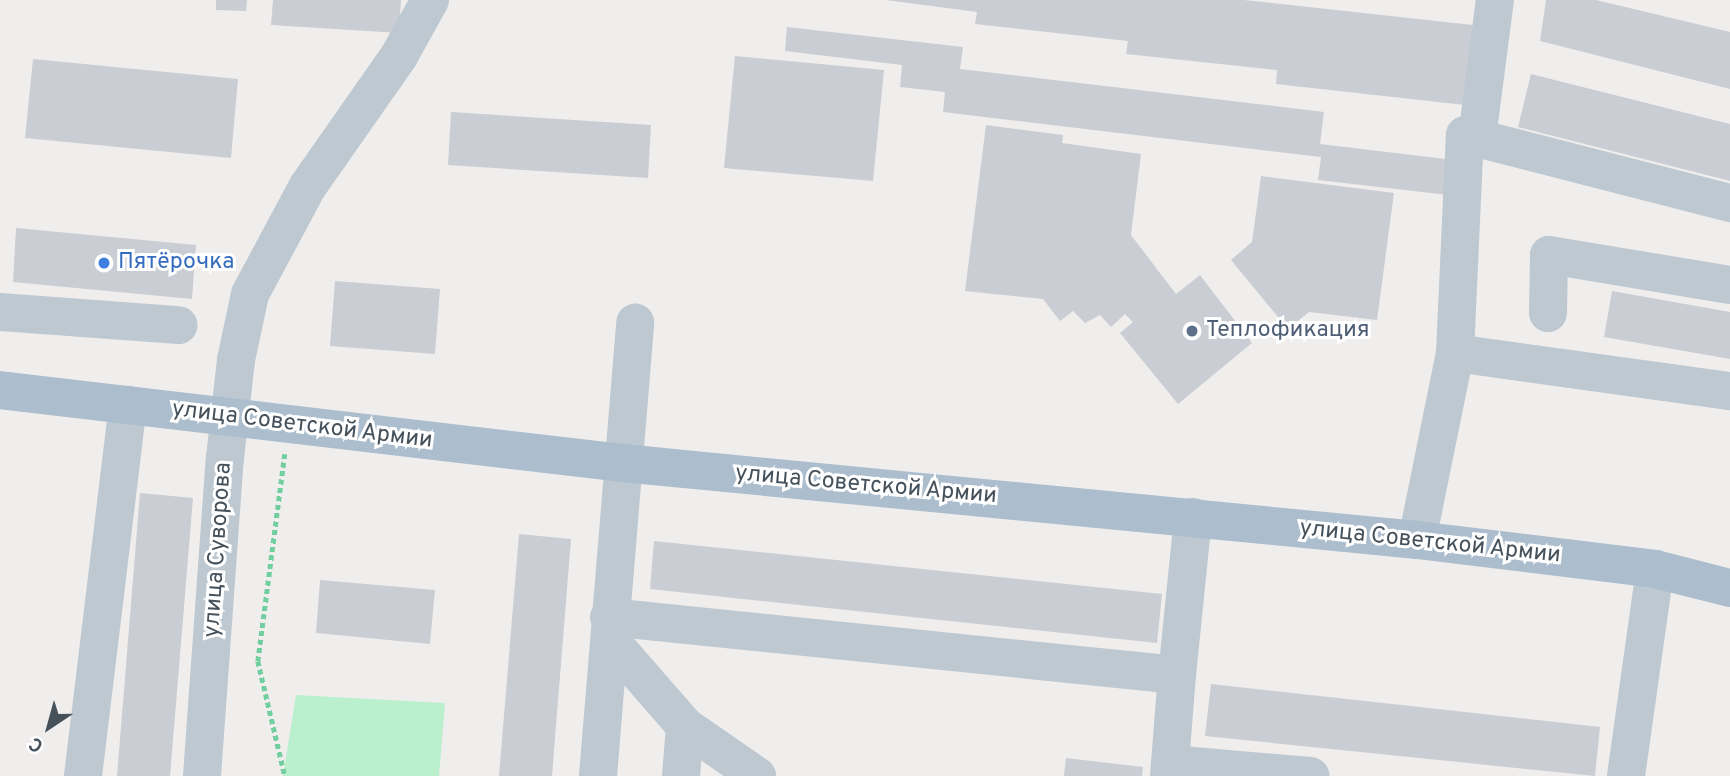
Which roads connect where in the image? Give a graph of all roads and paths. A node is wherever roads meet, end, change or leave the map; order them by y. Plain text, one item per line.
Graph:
1 (430, 0) edge
2 (1495, 0) edge
3 (1477, 138) junction
4 (1730, 203) edge
5 (1730, 285) edge
6 (0, 312) edge
7 (1548, 313) dead end
8 (635, 323) dead end
9 (179, 326) dead end
10 (1455, 353) junction
11 (0, 390) edge
12 (1730, 391) edge
13 (128, 405) junction
14 (231, 417) junction
15 (287, 446) dead end
16 (622, 463) junction
17 (1193, 517) junction
18 (1418, 540) junction
19 (1655, 569) junction
20 (1730, 588) edge
21 (610, 628) junction
22 (1177, 675) junction
23 (685, 726) junction
24 (1169, 770) edge
25 (83, 776) edge
26 (202, 776) edge
27 (285, 776) edge
28 (598, 776) edge
29 (681, 776) edge
30 (757, 776) edge
31 (1310, 776) edge
32 (1626, 776) edge

1 - 14 street, улица Суворова
2 - 3 street
3 - 4 street
3 - 10 street
5 - 7 street
6 - 9 street
8 - 16 street
10 - 12 street
10 - 18 street
11 - 13 main road, улица Советской Армии
13 - 14 main road, улица Советской Армии
13 - 25 street
14 - 16 main road, улица Советской Армии
14 - 26 street, улица Суворова
15 - 27 path
16 - 17 main road, улица Советской Армии
16 - 21 street
17 - 18 main road, улица Советской Армии
17 - 22 street
18 - 19 main road, улица Советской Армии
19 - 20 main road, улица Советской Армии
19 - 32 street
21 - 22 street
21 - 23 street
21 - 28 street
22 - 24 street
23 - 29 street
23 - 30 street
24 - 31 street

